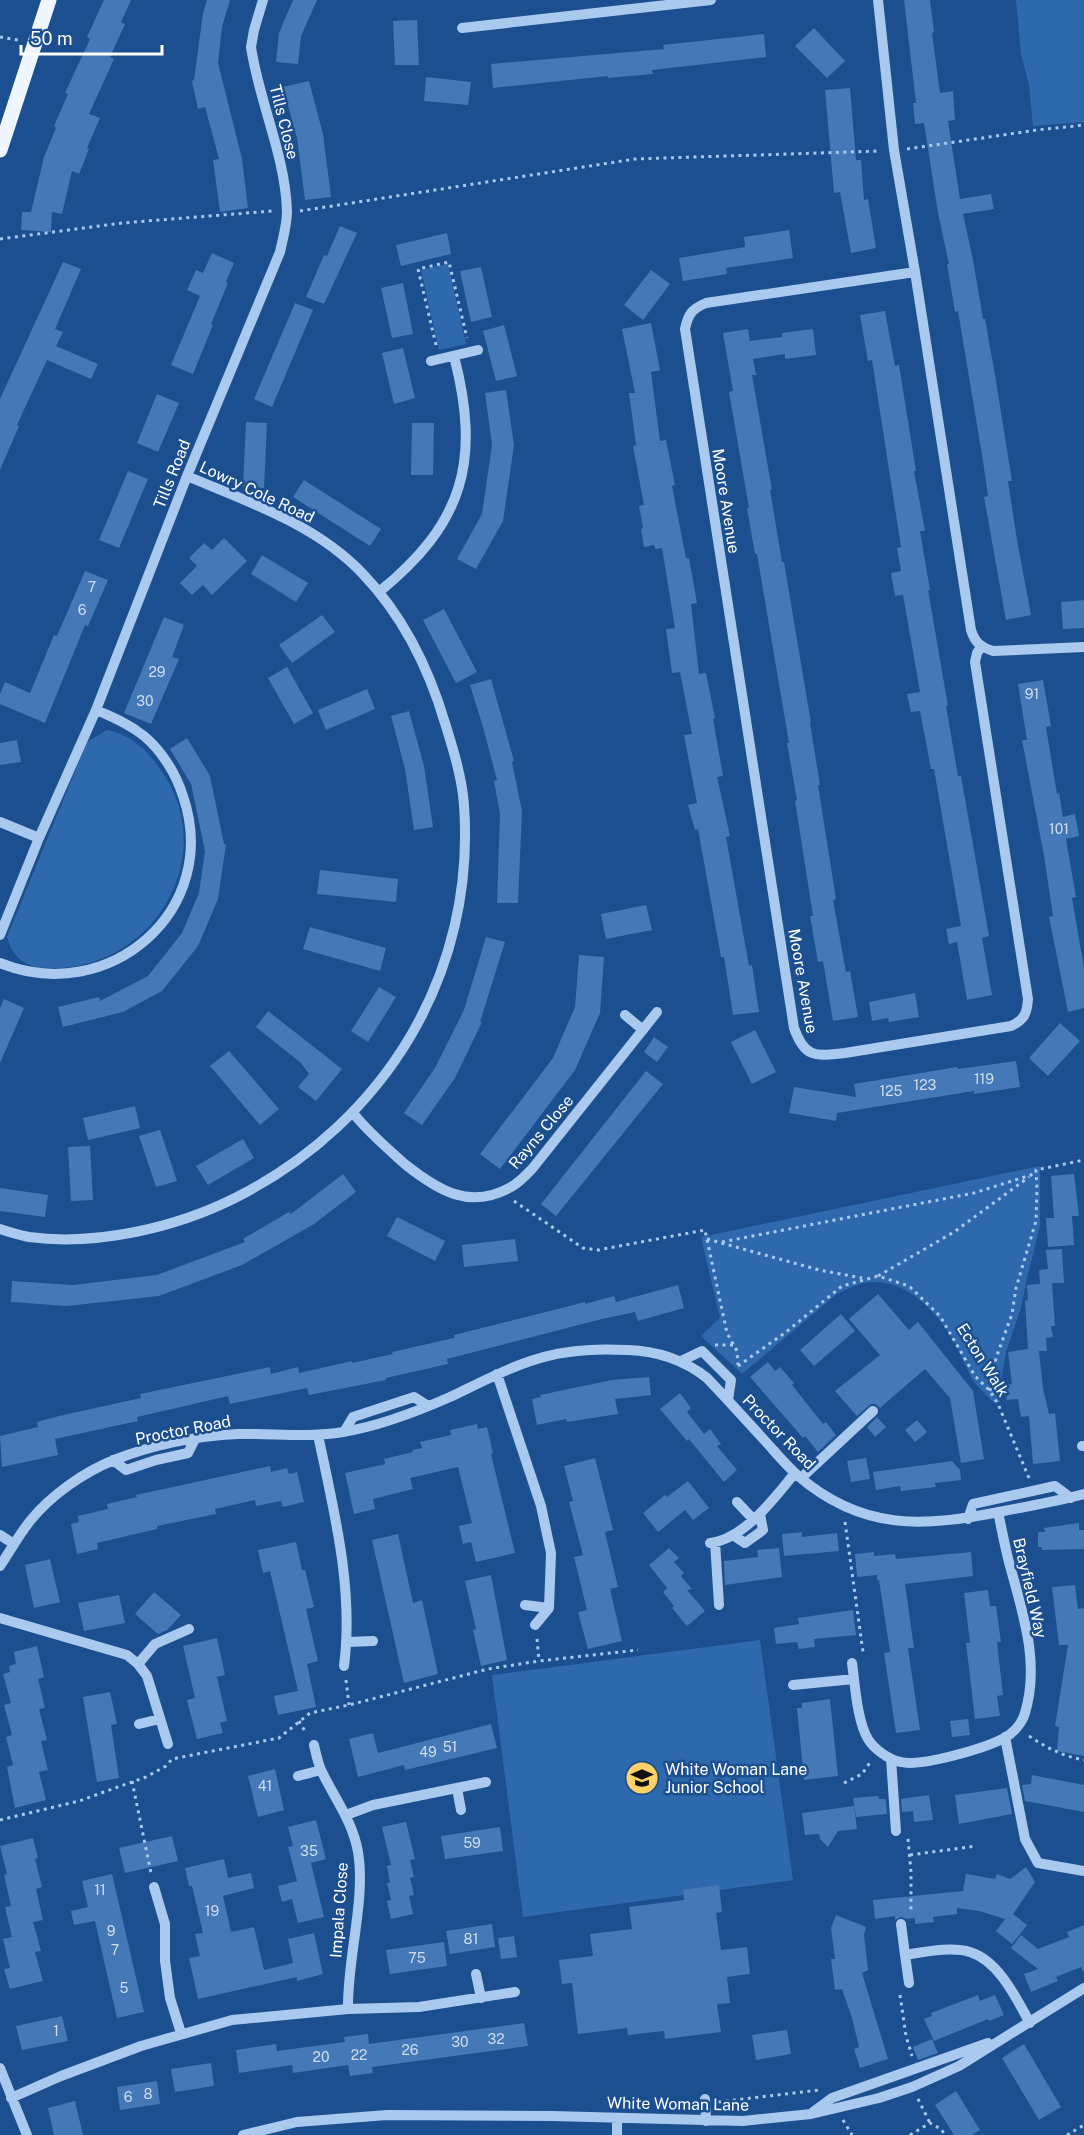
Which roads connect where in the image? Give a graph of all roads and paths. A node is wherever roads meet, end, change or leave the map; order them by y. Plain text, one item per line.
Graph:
1 (49, 0) edge
2 (263, 0) edge
3 (711, 0) edge
4 (878, 0) edge
5 (629, 4) edge
6 (462, 28) dead end
7 (1084, 125) edge
8 (0, 150) edge
9 (894, 150) junction
10 (287, 211) junction
11 (0, 239) edge
12 (280, 252) joint
13 (915, 272) junction
14 (474, 351) joint
15 (454, 356) junction
16 (435, 360) joint
17 (187, 476) junction
18 (379, 592) junction
19 (981, 647) junction
20 (1084, 647) edge
21 (96, 710) junction
22 (0, 822) edge
23 (39, 838) junction
24 (0, 935) edge
25 (0, 963) edge
26 (657, 1012) dead end
27 (625, 1015) dead end
28 (643, 1030) junction
29 (353, 1113) junction
30 (1084, 1160) edge
31 (1036, 1170) junction
32 (1031, 1175) junction
33 (501, 1192) junction
34 (0, 1229) edge
35 (707, 1239) junction
36 (722, 1242) junction
37 (878, 1276) junction
38 (864, 1279) junction
39 (681, 1361) junction
40 (738, 1365) junction
41 (497, 1374) junction
42 (726, 1374) junction
43 (990, 1391) junction
44 (728, 1400) junction
45 (428, 1406) junction
46 (873, 1411) dead end
47 (344, 1432) junction
48 (318, 1435) junction
49 (798, 1475) junction
50 (1033, 1492) junction
51 (1084, 1494) edge
52 (1071, 1498) junction
53 (736, 1502) dead end
54 (843, 1506) junction
55 (998, 1512) junction
56 (757, 1517) junction
57 (968, 1519) junction
58 (0, 1535) edge
59 (14, 1544) junction
60 (0, 1566) edge
61 (525, 1605) dead end
62 (719, 1605) dead end
63 (549, 1608) junction
64 (0, 1618) edge
65 (535, 1625) joint
66 (189, 1629) dead end
67 (373, 1641) dead end
68 (347, 1642) junction
69 (638, 1650) dead end
70 (539, 1661) junction
71 (852, 1663) joint
72 (138, 1664) junction
73 (344, 1666) joint
74 (854, 1679) junction
75 (793, 1685) dead end
76 (349, 1705) junction
77 (160, 1719) junction
78 (139, 1724) dead end
79 (1017, 1728) junction
80 (1005, 1737) junction
81 (168, 1744) dead end
82 (314, 1746) dead end
83 (876, 1748) junction
84 (891, 1759) junction
85 (1084, 1760) edge
86 (321, 1770) junction
87 (298, 1776) dead end
88 (132, 1781) junction
89 (486, 1782) dead end
90 (844, 1783) dead end
91 (457, 1788) junction
92 (461, 1810) dead end
93 (346, 1815) junction
94 (0, 1820) edge
95 (902, 1831) joint
96 (976, 1846) dead end
97 (910, 1855) junction
98 (1084, 1871) edge
99 (154, 1887) joint
100 (901, 1924) joint
101 (905, 1955) junction
102 (476, 1974) dead end
103 (909, 1983) joint
104 (1084, 1988) edge
105 (515, 1992) dead end
106 (481, 1998) junction
107 (348, 2009) junction
108 (1030, 2023) junction
109 (181, 2033) junction
110 (1010, 2035) junction
111 (0, 2068) edge
112 (916, 2069) junction
113 (2, 2082) edge
114 (912, 2087) junction
115 (11, 2098) junction
116 (832, 2098) junction
117 (705, 2101) joint
118 (837, 2109) junction
119 (811, 2114) junction
120 (617, 2119) junction
121 (706, 2121) junction
122 (930, 2123) junction
123 (1084, 2125) edge
124 (25, 2135) edge
125 (243, 2135) edge
126 (617, 2135) edge
127 (852, 2135) edge
128 (910, 2135) edge
129 (945, 2135) edge
130 (1067, 2135) edge

1 - 8 main road
2 - 10 street, Tills Close
3 - 5 street
4 - 9 street
5 - 6 street
7 - 9 path
9 - 10 path
9 - 13 street
10 - 11 path
10 - 12 street, Tills Close
12 - 17 street, Tills Road
13 - 19 street
13 - 19 street, Moore Avenue
14 - 15 street
14 - 16 path
15 - 16 street
15 - 18 street
17 - 18 street, Lowry Cole Road
17 - 21 street, Tills Road
18 - 29 street, Lowry Cole Road
19 - 20 street
21 - 23 street, Tills Road
21 - 25 street
22 - 23 street
23 - 24 street, Tills Road
26 - 28 street, Rayns Close
27 - 28 street
28 - 33 street, Rayns Close
29 - 33 street, Rayns Close
29 - 34 street, Lowry Cole Road
30 - 31 path
31 - 32 path
31 - 43 path
32 - 36 path
32 - 37 path
33 - 35 path
35 - 36 path
35 - 40 path
36 - 38 path
37 - 38 path, Ecton Walk
37 - 43 path, Ecton Walk
38 - 40 path, Ecton Walk
39 - 41 street, Proctor Road
39 - 42 street
39 - 44 street, Proctor Road
40 - 42 path, Ecton Walk
41 - 45 street, Proctor Road
41 - 63 street
42 - 44 street
43 - 50 path, Ecton Walk
44 - 49 street, Proctor Road
45 - 47 street, Proctor Road
45 - 47 street
46 - 49 street
47 - 48 street, Proctor Road
48 - 59 street, Proctor Road
48 - 68 street
49 - 54 street, Proctor Road
49 - 56 street
50 - 52 street
50 - 57 street
51 - 52 street, Proctor Road
52 - 55 street, Proctor Road
53 - 56 street
54 - 57 street, Proctor Road
54 - 71 path
55 - 57 street, Proctor Road
55 - 79 street, Brayfield Way
56 - 62 street
58 - 59 street
59 - 60 street, Proctor Road
61 - 63 street
63 - 65 street
64 - 72 street
65 - 70 path
66 - 72 street
67 - 68 street
68 - 73 street
69 - 70 path
70 - 76 path
71 - 74 street
72 - 77 street
73 - 76 path
74 - 75 street
74 - 83 street
76 - 88 path
77 - 78 street
77 - 81 street
79 - 80 street
79 - 85 path
80 - 84 street
80 - 98 street
82 - 86 street, Impala Close
83 - 84 street
83 - 90 path
84 - 95 street
86 - 87 street
86 - 93 street, Impala Close
88 - 94 path
88 - 99 path
89 - 91 street
91 - 92 street
91 - 93 street
93 - 107 street, Impala Close
95 - 97 path
96 - 97 path
97 - 100 path
99 - 109 street
100 - 101 street
101 - 103 street
101 - 108 street
102 - 106 street
103 - 112 path
104 - 108 street, White Woman Lane
105 - 106 street
106 - 107 street
107 - 109 street
108 - 110 street, White Woman Lane
109 - 115 street
110 - 112 street
110 - 114 street, White Woman Lane
111 - 113 street
112 - 116 street
113 - 115 street
114 - 118 street, White Woman Lane
114 - 122 path
115 - 124 street
116 - 117 path
116 - 119 street
117 - 121 street
118 - 119 street, White Woman Lane
118 - 127 path
119 - 121 street, White Woman Lane
120 - 121 street, White Woman Lane
120 - 125 street, White Woman Lane
120 - 126 street
122 - 128 path
122 - 129 path
123 - 130 path

